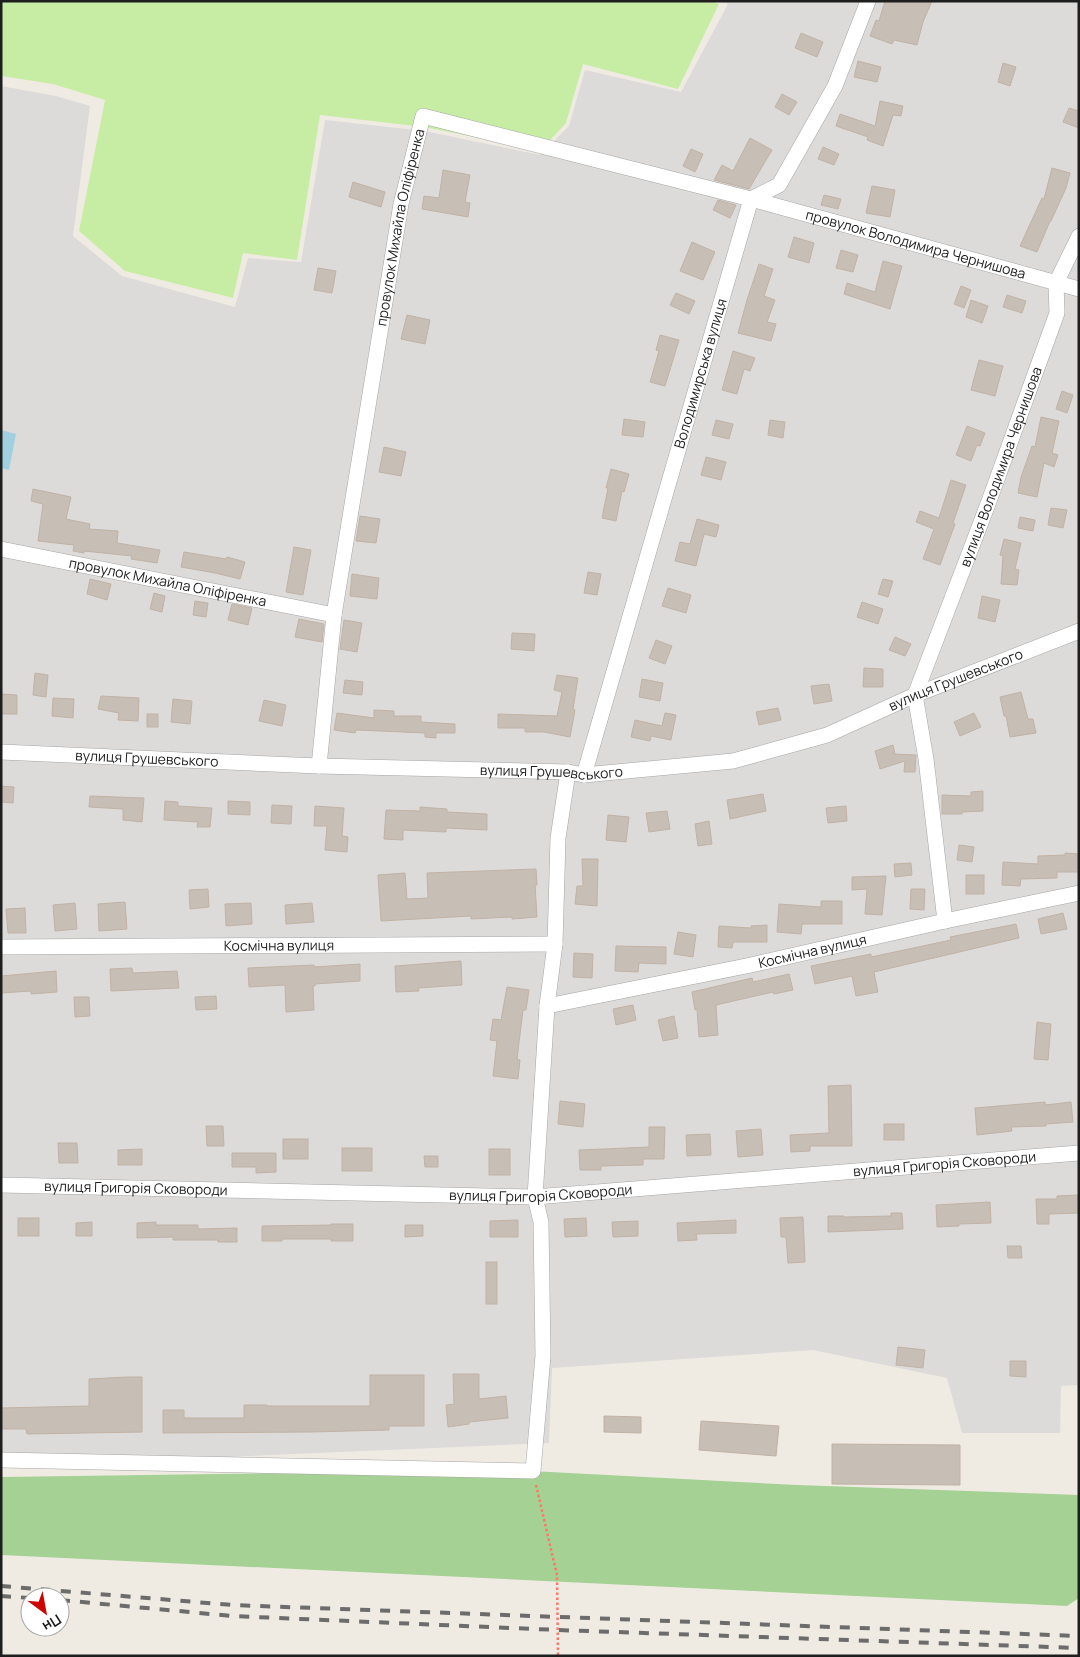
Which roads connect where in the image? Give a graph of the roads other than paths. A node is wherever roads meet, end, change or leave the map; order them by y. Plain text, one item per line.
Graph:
1 (868, 1) edge
2 (751, 200) junction
3 (1079, 236) edge
4 (1056, 283) junction
5 (1079, 289) edge
6 (1, 549) edge
7 (334, 615) junction
8 (1079, 631) edge
9 (915, 695) junction
10 (1, 752) edge
11 (319, 766) junction
12 (568, 772) junction
13 (584, 775) junction
14 (1079, 893) edge
15 (945, 921) junction
16 (554, 944) junction
17 (1, 947) edge
18 (547, 1006) junction
19 (1079, 1153) edge
20 (1, 1185) edge
21 (535, 1197) junction
22 (1, 1460) edge

1 - 2 street
2 - 4 street, провулок Володимира Чернишова
2 - 7 street, провулок Михайла Оліфіренка
2 - 13 street, Володимирська вулиця
3 - 4 street, вулиця Володимира Чернишова
4 - 5 street, провулок Володимира Чернишова
4 - 9 street, вулиця Володимира Чернишова
6 - 7 street, провулок Михайла Оліфіренка
7 - 11 street, провулок Михайла Оліфіренка
8 - 9 street, вулиця Грушевського
9 - 13 street, вулиця Грушевського
9 - 15 street
10 - 11 street, вулиця Грушевського
11 - 12 street, вулиця Грушевського
12 - 13 street, вулиця Грушевського
12 - 16 street
14 - 15 street, Космічна вулиця
15 - 18 street, Космічна вулиця
16 - 17 street, Космічна вулиця
16 - 18 street
18 - 21 street
19 - 21 street, вулиця Григорія Сковороди
20 - 21 street, вулиця Григорія Сковороди
21 - 22 street

